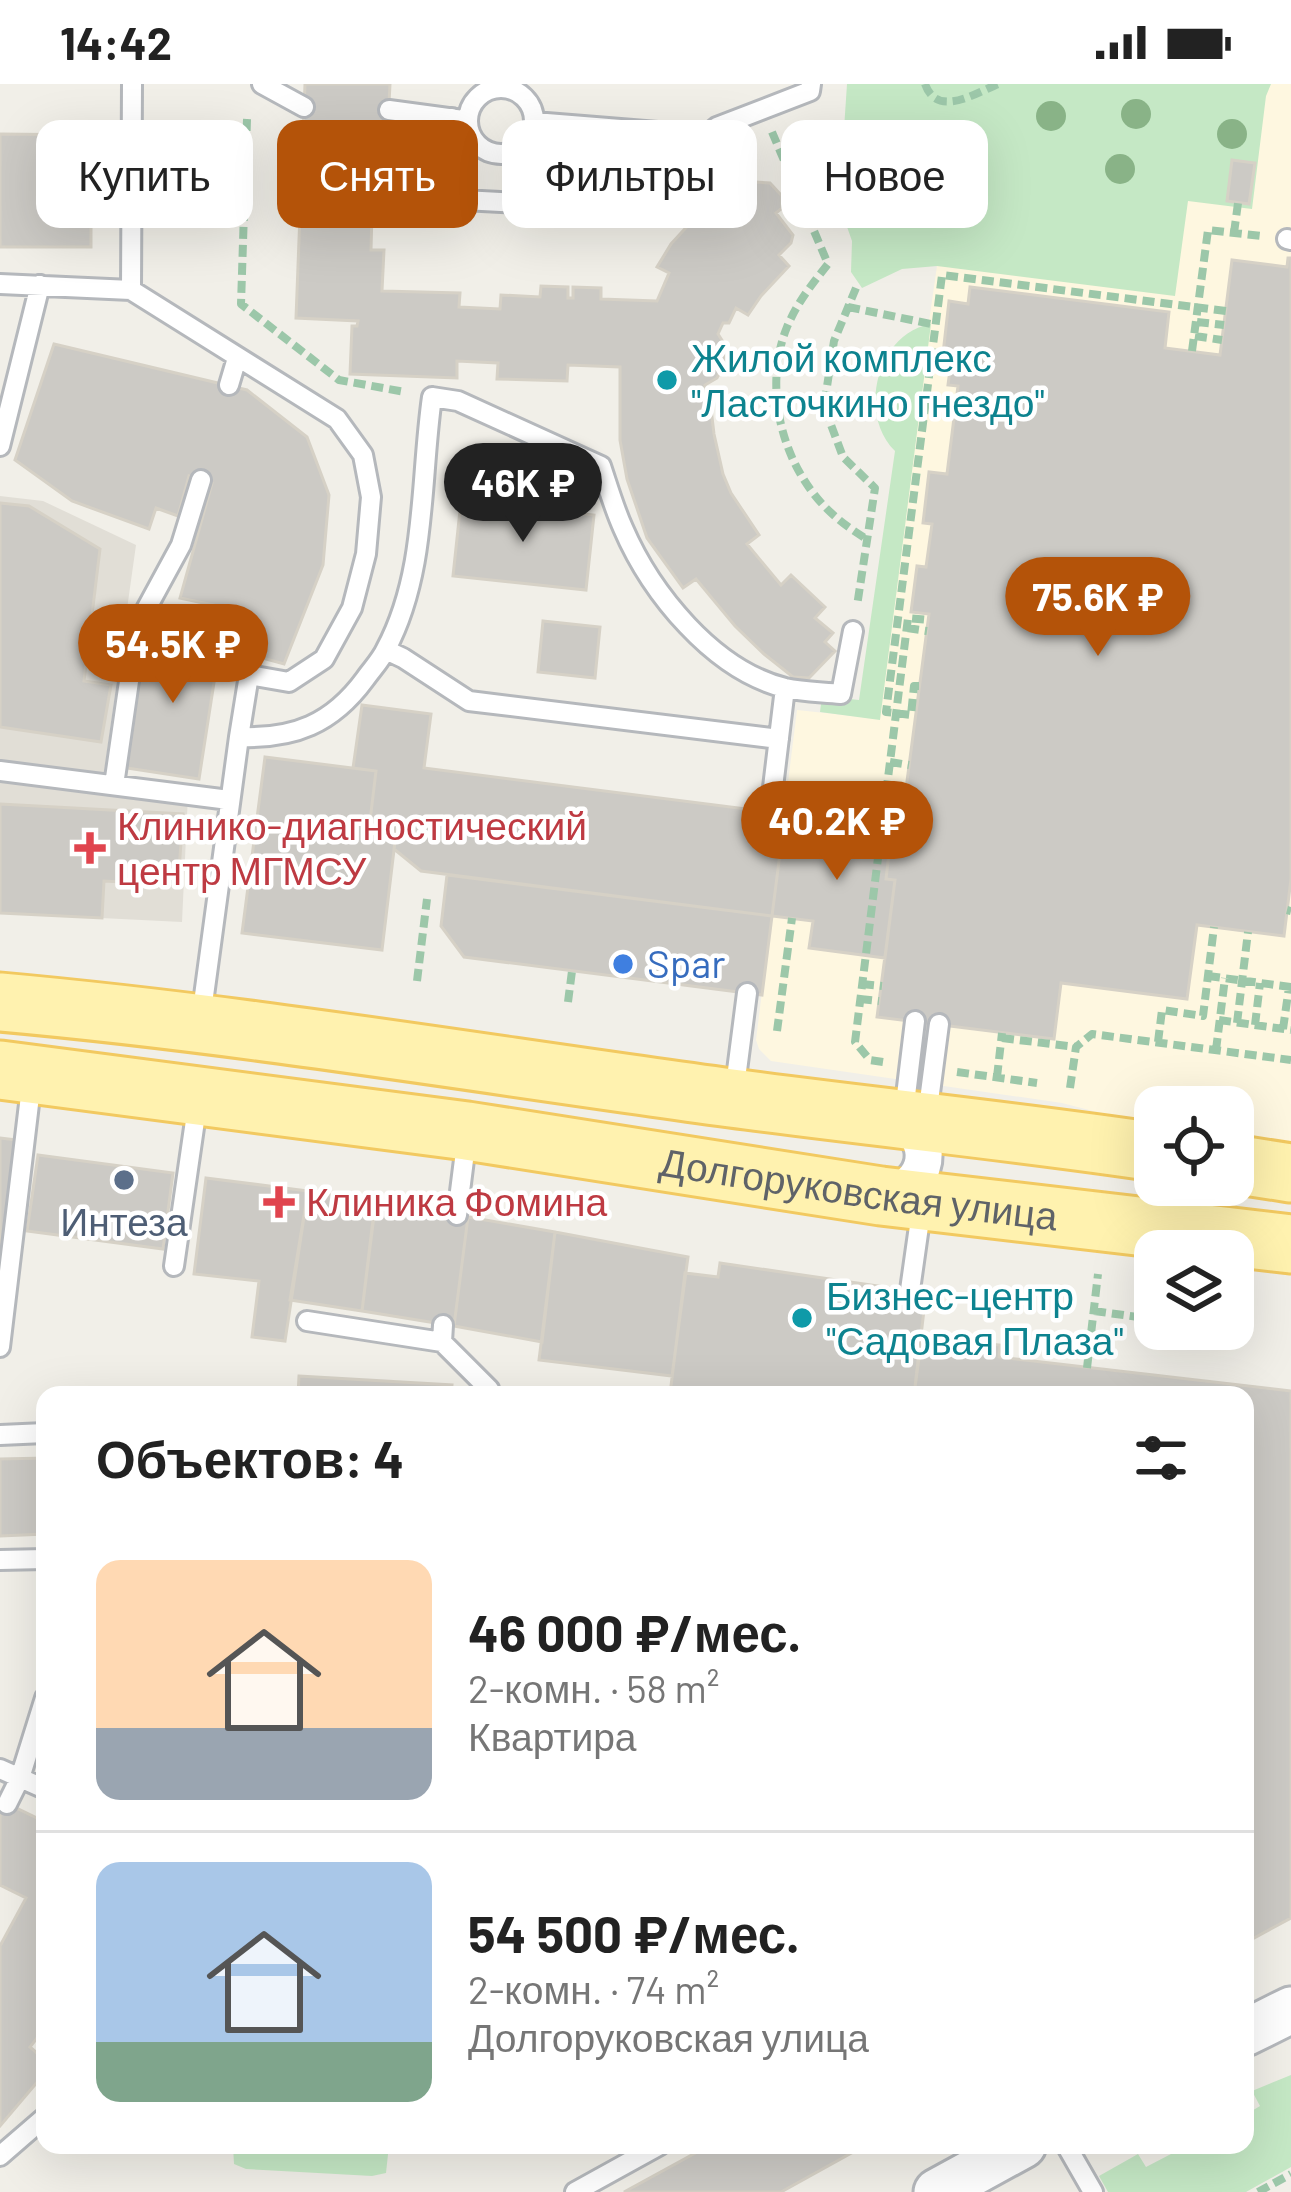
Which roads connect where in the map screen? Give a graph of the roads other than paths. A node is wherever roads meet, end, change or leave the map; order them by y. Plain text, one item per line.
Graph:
1 (132, 84) edge
2 (262, 84) edge
3 (811, 84) edge
4 (304, 106) dead end
5 (389, 110) dead end
6 (460, 120) joint
7 (534, 120) edge
8 (734, 120) edge
9 (0, 284) edge
10 (40, 286) junction
11 (131, 290) junction
12 (237, 358) junction
13 (229, 385) dead end
14 (0, 446) edge
15 (201, 480) dead end
16 (853, 631) road end
17 (386, 650) junction
18 (785, 688) junction
19 (238, 737) junction
20 (779, 739) junction
21 (0, 771) edge
22 (114, 785) junction
23 (229, 800) junction
24 (770, 812) dead end
25 (747, 993) dead end
26 (0, 1002) edge
27 (120, 1013) junction
28 (200, 1022) junction
29 (915, 1022) dead end
30 (939, 1024) dead end
31 (16, 1072) edge
32 (111, 1085) junction
33 (199, 1095) junction
34 (733, 1098) junction
35 (907, 1118) junction
36 (467, 1131) junction
37 (1134, 1149) edge
38 (1254, 1167) edge
39 (1291, 1173) edge
40 (902, 1198) junction
41 (457, 1215) dead end
42 (1291, 1244) edge
43 (174, 1266) dead end
44 (910, 1290) dead end
45 (307, 1322) dead end
46 (0, 1347) edge
47 (486, 1386) edge
48 (36, 1433) edge
49 (0, 1435) edge
50 (36, 1559) edge
51 (0, 1560) edge
52 (36, 1727) edge
53 (0, 1769) edge
54 (20, 1778) junction
55 (36, 1785) edge
56 (8, 1804) dead end
57 (1291, 2010) edge
58 (1254, 2028) edge
59 (36, 2125) edge
60 (644, 2154) edge
61 (1000, 2154) edge
62 (1071, 2154) edge
63 (0, 2156) edge
64 (575, 2192) edge
65 (938, 2192) edge
66 (1093, 2192) edge

1 - 11 lane
2 - 4 lane
3 - 8 lane
5 - 6 lane
6 - 7 lane
9 - 10 lane
10 - 11 lane
10 - 14 lane
11 - 12 lane
12 - 13 lane
12 - 19 lane
15 - 22 lane
16 - 18 lane
17 - 18 lane
17 - 19 lane
17 - 20 lane
18 - 20 lane
19 - 23 lane
20 - 24 lane
21 - 22 lane
22 - 23 lane
23 - 28 lane
25 - 34 lane
26 - 27 main road, Долгоруковская улица
27 - 28 main road, Долгоруковская улица
27 - 32 street
28 - 34 main road, Долгоруковская улица
29 - 35 lane
30 - 35 lane
31 - 32 main road, Долгоруковская улица
31 - 46 lane
32 - 33 main road, Долгоруковская улица
33 - 36 main road, Долгоруковская улица
33 - 43 lane
34 - 35 main road, Долгоруковская улица
35 - 37 main road, Долгоруковская улица
35 - 40 street
36 - 40 main road, Долгоруковская улица
36 - 41 lane
38 - 39 main road
40 - 42 main road, Долгоруковская улица
40 - 44 lane
45 - 47 lane
48 - 49 lane
50 - 51 lane
52 - 54 lane
53 - 54 lane
54 - 55 lane
54 - 56 lane
57 - 58 street
59 - 63 lane
60 - 64 lane
61 - 65 street
62 - 66 lane

